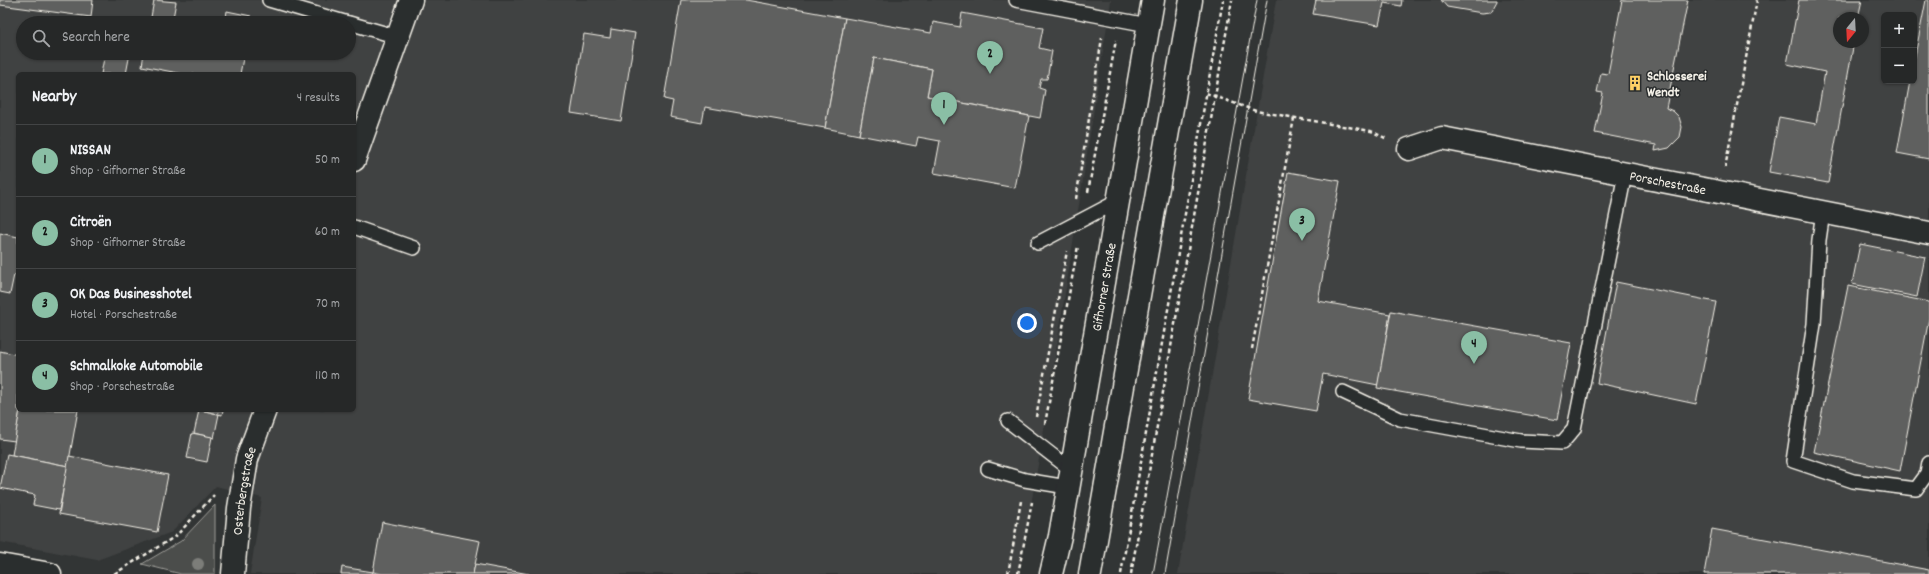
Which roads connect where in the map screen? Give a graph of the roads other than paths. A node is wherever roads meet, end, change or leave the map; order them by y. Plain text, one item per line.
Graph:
1 (269, 0) edge
2 (411, 0) edge
3 (1016, 0) edge
4 (1153, 0) edge
5 (1191, 0) edge
6 (325, 16) edge
7 (356, 25) edge
8 (1148, 25) junction
9 (398, 37) junction
10 (356, 148) edge
11 (1409, 149) road end
12 (1625, 174) junction
13 (1116, 202) junction
14 (1823, 212) junction
15 (356, 228) edge
16 (1929, 233) edge
17 (1038, 243) dead end
18 (414, 248) dead end
19 (1343, 392) dead end
20 (264, 412) edge
21 (1008, 421) dead end
22 (1929, 463) edge
23 (988, 469) dead end
24 (1068, 478) junction
25 (0, 565) edge
26 (50, 574) edge
27 (233, 574) edge
28 (1051, 574) edge
29 (1090, 574) edge

1 - 6 lane
2 - 9 main road
3 - 8 lane
4 - 8 main road, Gifhorner Straße
5 - 29 main road
7 - 9 lane
8 - 13 main road, Gifhorner Straße
9 - 10 main road
11 - 12 main road, Porschestraße
12 - 14 main road, Porschestraße
12 - 19 lane
13 - 17 lane
13 - 24 main road, Gifhorner Straße
14 - 16 main road, Porschestraße
14 - 22 lane
15 - 18 lane
20 - 27 main road, Osterbergstraße
21 - 24 lane
23 - 24 lane
24 - 28 main road, Gifhorner Straße
25 - 26 main road

